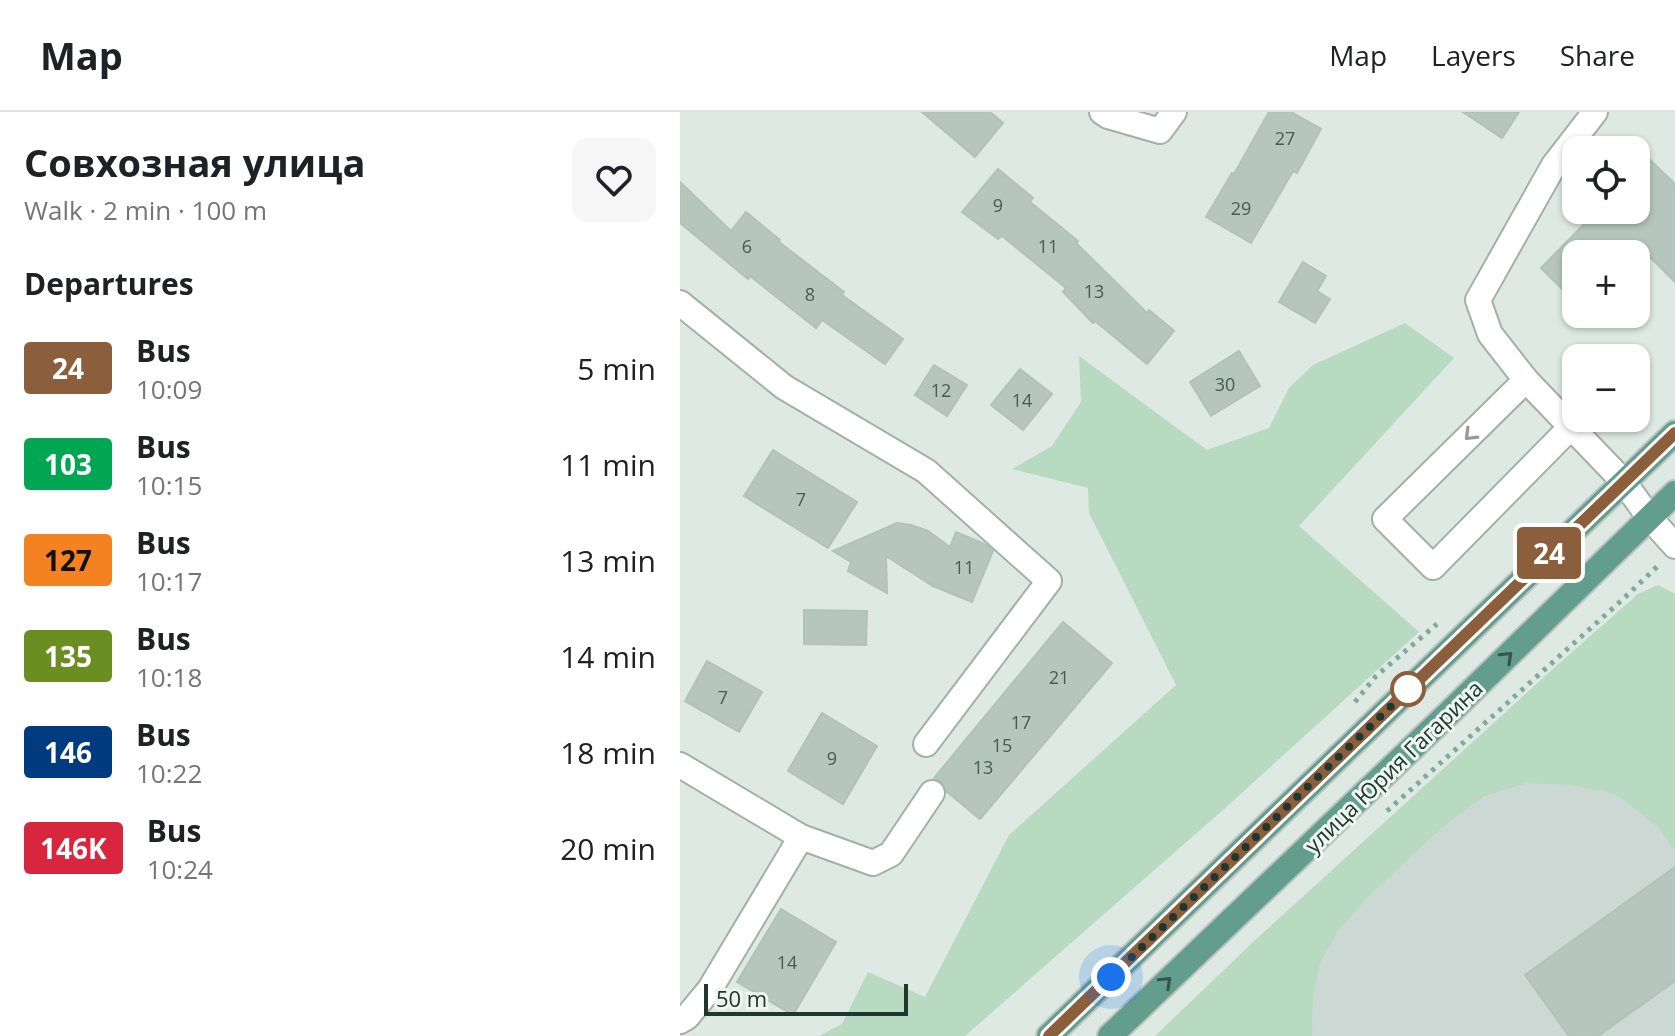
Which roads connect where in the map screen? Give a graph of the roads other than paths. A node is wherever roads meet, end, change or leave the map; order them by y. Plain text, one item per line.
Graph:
1 (1102, 112) edge
2 (1595, 112) edge
3 (1167, 122) edge
4 (680, 303) edge
5 (1526, 380) junction
6 (1562, 418) edge
7 (1566, 432) edge
8 (1576, 432) edge
9 (1675, 433) edge
10 (1623, 481) junction
11 (1675, 493) edge
12 (1649, 517) junction
13 (1670, 553) edge
14 (926, 744) dead end
15 (680, 765) edge
16 (932, 793) dead end
17 (801, 837) junction
18 (680, 1021) edge
19 (1049, 1036) edge
20 (1110, 1036) edge

1 - 3 street
2 - 5 street
4 - 14 street
5 - 6 street
5 -> 7 street
8 - 10 street
9 - 10 main road, улица Юрия Гагарина
10 - 12 street
10 - 19 main road, улица Юрия Гагарина
11 - 12 main road, улица Юрия Гагарина
12 - 13 street
20 -> 12 main road, улица Юрия Гагарина
15 - 17 street
16 - 17 street
17 - 18 street

